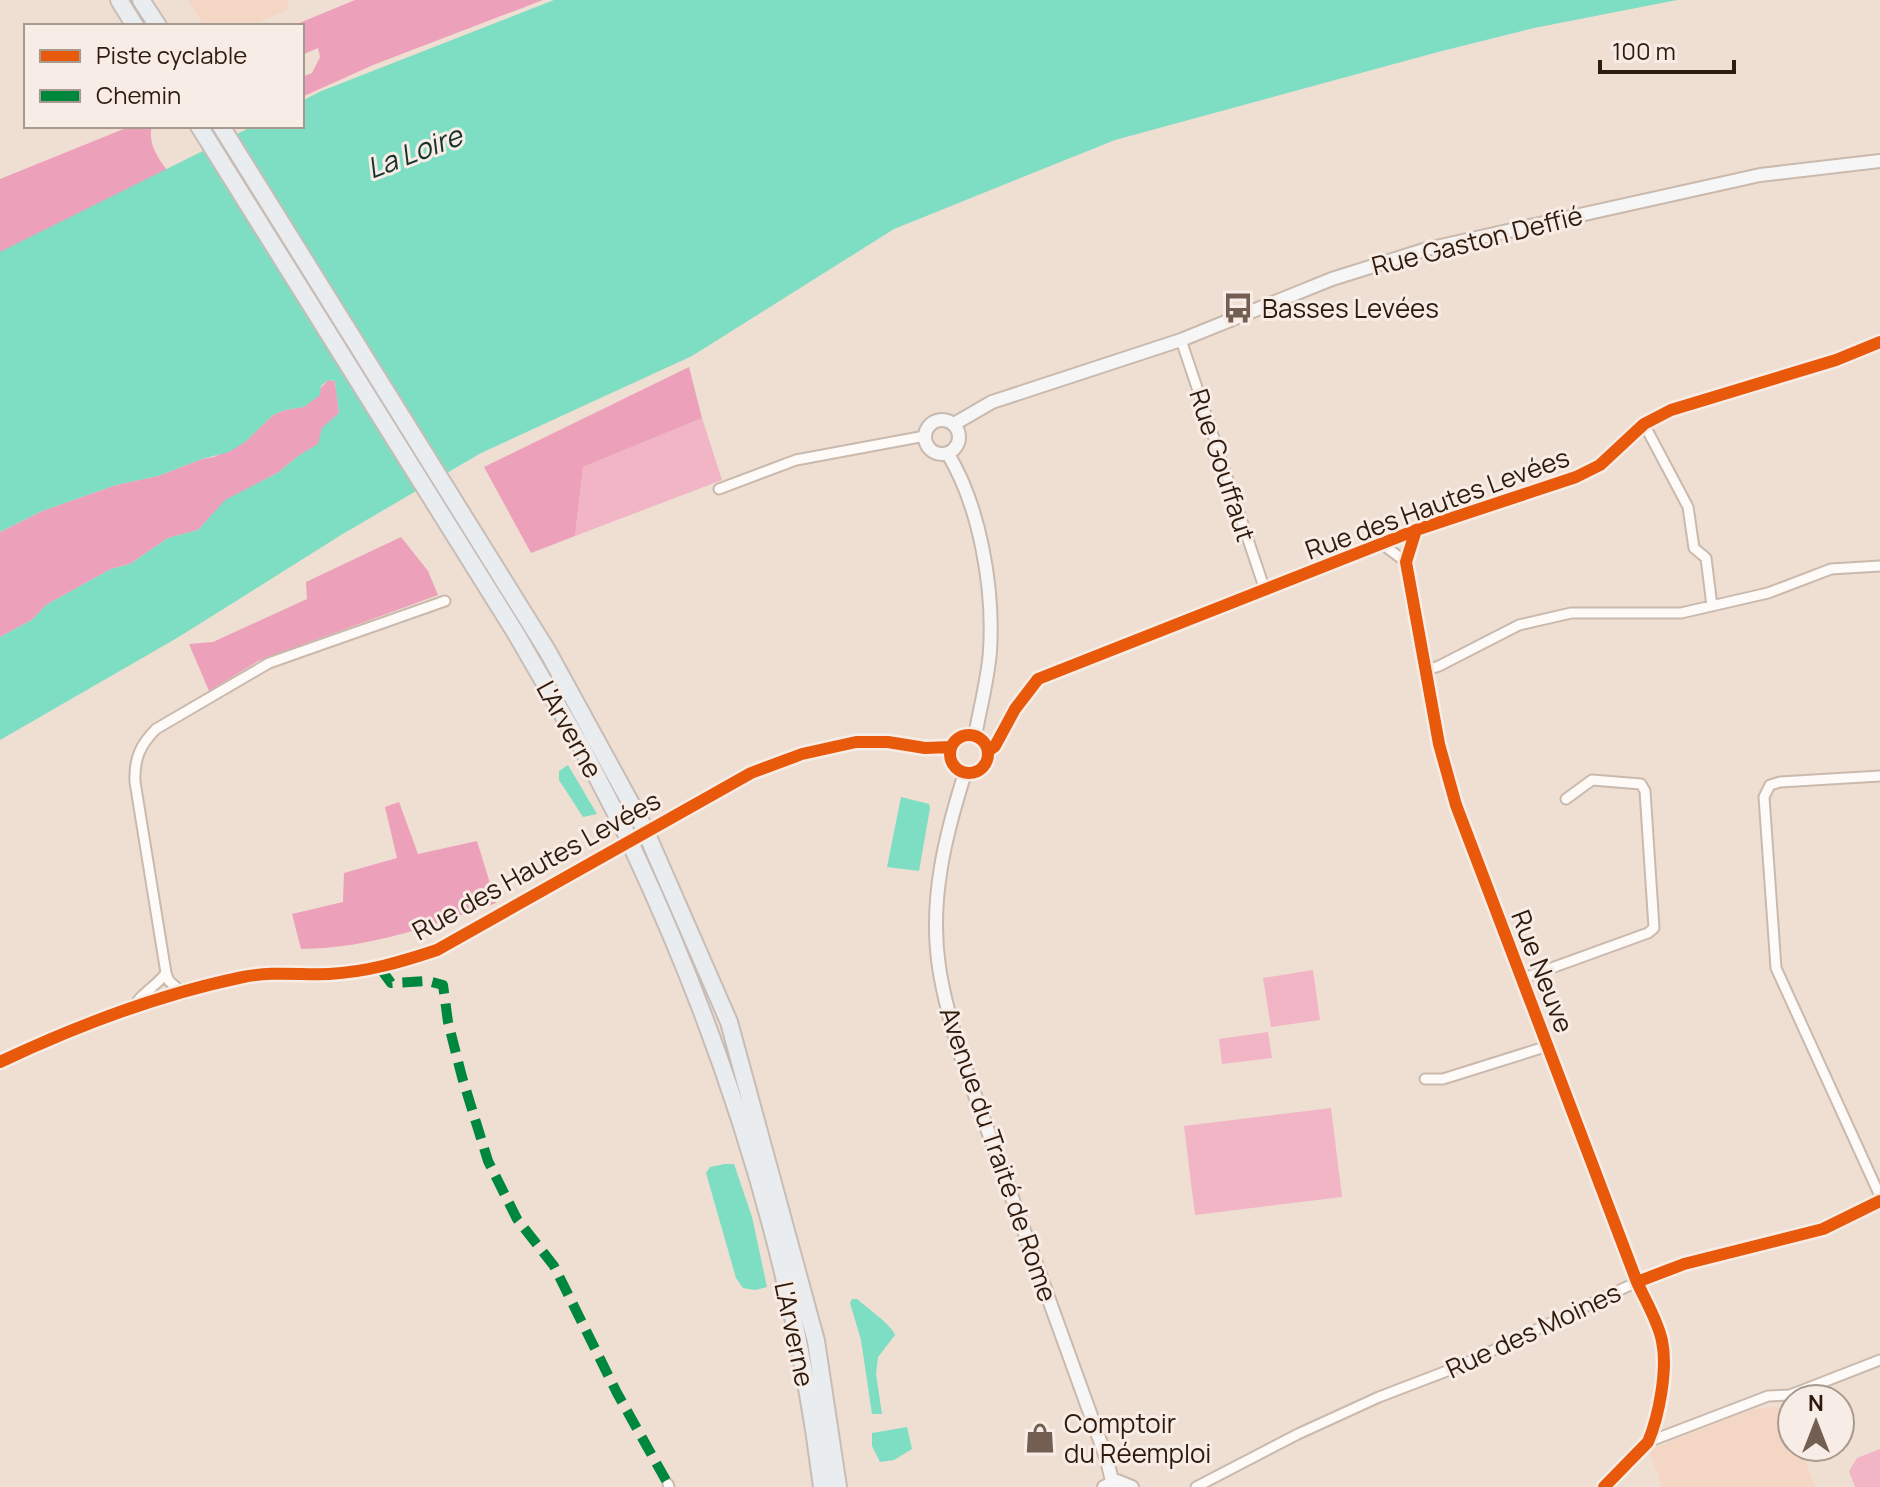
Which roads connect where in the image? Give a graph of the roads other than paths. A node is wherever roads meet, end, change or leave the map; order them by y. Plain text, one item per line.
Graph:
1 (119, 0) edge
2 (141, 0) edge
3 (134, 24) edge
4 (157, 24) edge
5 (200, 128) edge
6 (222, 128) edge
7 (1880, 161) edge
8 (1181, 340) junction
9 (1880, 342) edge
10 (954, 424) junction
11 (1644, 424) junction
12 (925, 436) junction
13 (948, 454) junction
14 (719, 489) dead end
15 (1416, 530) junction
16 (1382, 544) junction
17 (1406, 562) junction
18 (1880, 566) edge
19 (1265, 590) junction
20 (445, 601) dead end
21 (1712, 606) junction
22 (1427, 670) junction
23 (975, 736) junction
24 (951, 747) junction
25 (988, 751) junction
26 (965, 773) junction
27 (1880, 776) edge
28 (1566, 799) dead end
29 (166, 973) junction
30 (1524, 978) junction
31 (184, 994) junction
32 (134, 1008) junction
33 (1548, 1046) junction
34 (18, 1053) junction
35 (0, 1062) edge
36 (0, 1069) edge
37 (1425, 1079) dead end
38 (1880, 1199) edge
39 (1637, 1282) junction
40 (1880, 1360) edge
41 (1648, 1442) junction
42 (1108, 1484) edge
43 (822, 1487) edge
44 (838, 1487) edge
45 (1132, 1487) edge
46 (1196, 1487) edge
47 (1604, 1487) edge

1 - 3 highway
2 - 4 highway
5 - 43 highway, L'Arverne, bridge
6 - 44 highway, L'Arverne, bridge
7 - 8 main road, Rue Gaston Deffié
8 - 10 main road, Rue Gaston Deffié
8 - 19 street, Rue Gouffaut
9 - 11 street, Rue des Hautes Levées
10 - 12 main road
10 - 13 main road
11 - 15 street, Rue des Hautes Levées
11 - 21 street
12 - 13 main road
12 - 14 street
13 - 23 main road
15 - 16 street, Rue des Hautes Levées
15 - 17 street
16 - 17 street
16 - 19 street, Rue des Hautes Levées
17 - 22 street, Rue Neuve
18 - 21 street
19 - 25 street, Rue des Hautes Levées
20 - 29 street
21 - 22 street
22 - 30 street, Rue Neuve
23 - 24 main road
23 - 25 main road
24 - 26 main road
24 - 31 street, Rue des Hautes Levées
25 - 26 main road
26 - 42 main road, Avenue du Traité de Rome
27 - 38 street
28 - 30 street
29 - 31 street
29 - 32 street
30 - 33 street, Rue Neuve
31 - 32 street, Rue des Hautes Levées
32 - 34 street, Rue des Hautes Levées
33 - 37 street
33 - 39 street, Rue Neuve
34 - 35 street, Rue des Hautes Levées
34 - 36 street
38 - 39 street, Rue des Moines
39 - 41 street, Rue Neuve
39 - 46 street, Rue des Moines
40 - 41 street
41 - 47 street
42 - 45 main road

